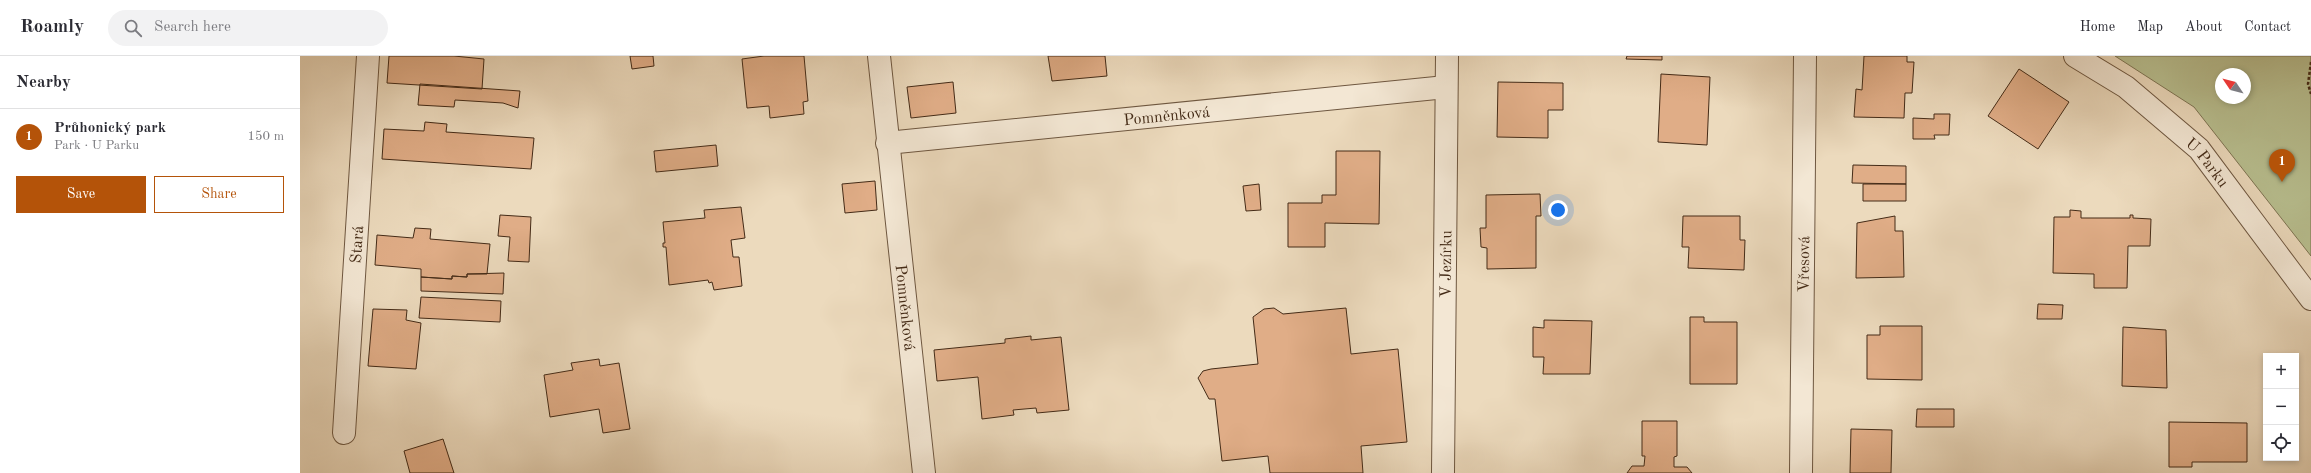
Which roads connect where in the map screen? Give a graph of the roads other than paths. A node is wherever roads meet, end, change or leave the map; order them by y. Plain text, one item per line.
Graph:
1 (368, 56) edge
2 (879, 56) edge
3 (1447, 56) edge
4 (1805, 56) edge
5 (2075, 56) edge
6 (1446, 88) junction
7 (887, 143) junction
8 (2311, 299) edge
9 (344, 432) dead end
10 (924, 473) edge
11 (1443, 473) edge
12 (1801, 473) edge

1 - 9 street, Stará
2 - 7 street, Pomněnková
3 - 6 street, V Jezírku
4 - 12 street, Vřesová
5 - 8 street, U Parku
6 - 7 street, Pomněnková
6 - 11 street, V Jezírku
7 - 10 street, Pomněnková

